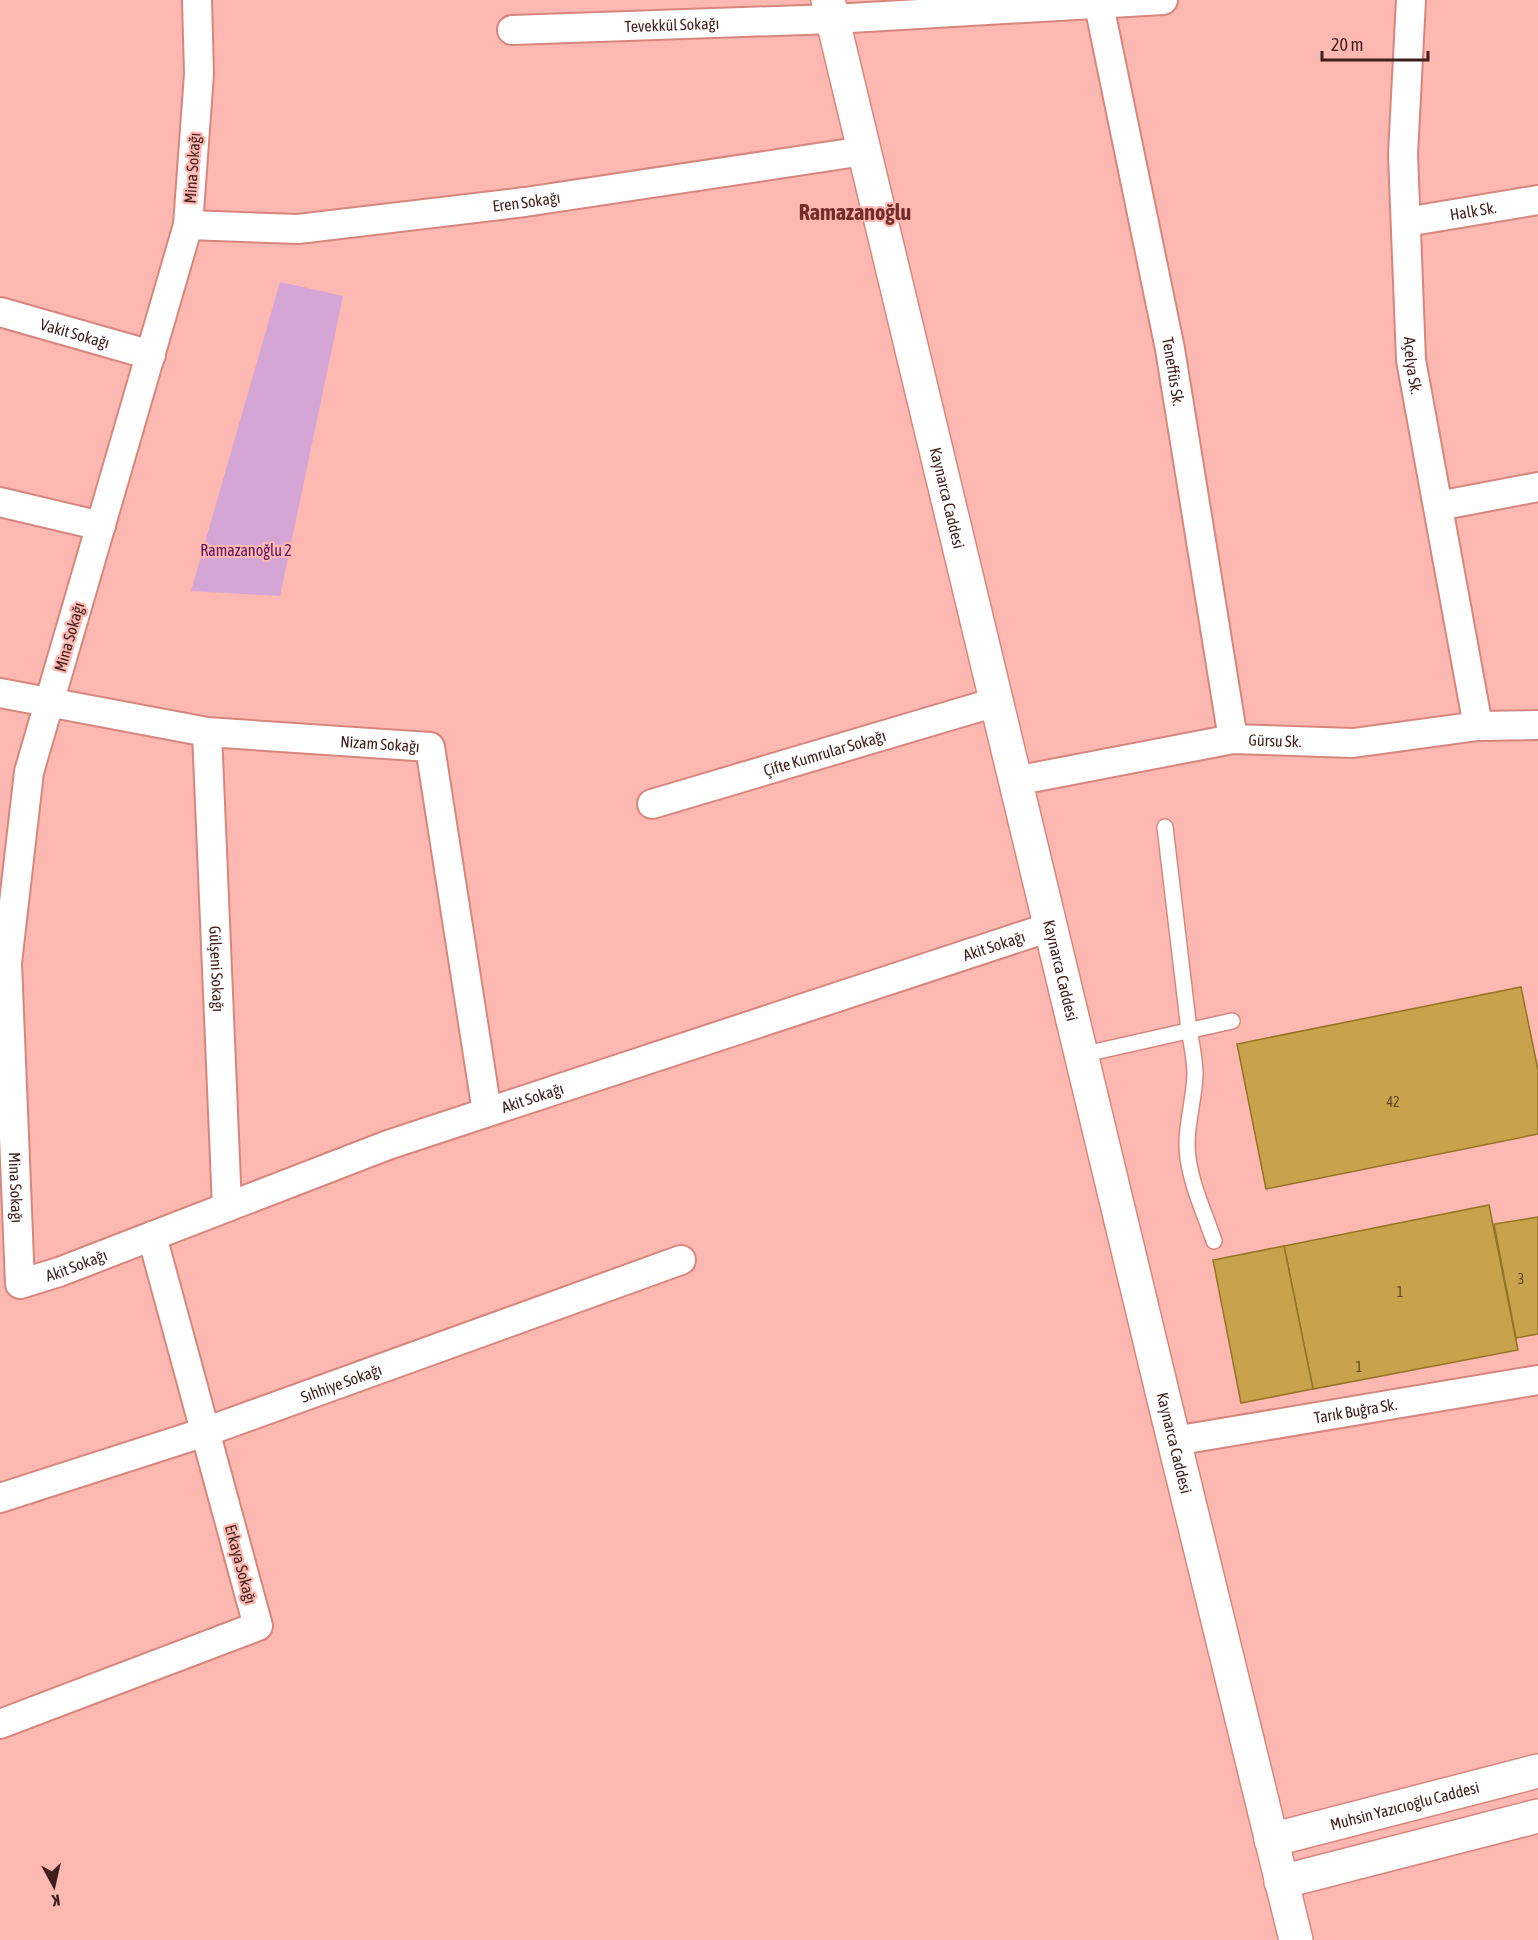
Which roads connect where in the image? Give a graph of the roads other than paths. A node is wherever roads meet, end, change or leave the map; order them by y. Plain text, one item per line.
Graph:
1 (197, 0) edge
2 (1163, 0) edge
3 (1411, 0) edge
4 (1099, 5) junction
5 (830, 9) edge
6 (512, 30) dead end
7 (864, 151) junction
8 (1538, 200) edge
9 (1406, 222) junction
10 (188, 225) junction
11 (0, 312) edge
12 (151, 355) junction
13 (1538, 487) edge
14 (0, 502) edge
15 (1438, 506) junction
16 (101, 526) junction
17 (0, 693) edge
18 (996, 702) junction
19 (50, 703) junction
20 (1538, 725) edge
21 (1478, 726) junction
22 (207, 732) junction
23 (1233, 739) junction
24 (1015, 781) junction
25 (652, 804) dead end
26 (1165, 827) dead end
27 (9, 873) edge
28 (1050, 927) junction
29 (1232, 1021) dead end
30 (1189, 1030) junction
31 (1081, 1055) junction
32 (487, 1112) junction
33 (227, 1207) junction
34 (152, 1236) junction
35 (1214, 1242) dead end
36 (681, 1260) dead end
37 (21, 1284) joint
38 (1538, 1380) edge
39 (205, 1431) junction
40 (1174, 1441) junction
41 (0, 1498) edge
42 (0, 1724) edge
43 (1538, 1771) edge
44 (1538, 1816) edge
45 (1271, 1840) junction
46 (1281, 1882) junction
47 (1296, 1940) edge

1 - 10 street, Mina Sokağı
2 - 4 street, Tevekkül Sokağı
3 - 9 street, Açelya Sk.
4 - 5 street, Tevekkül Sokağı
4 - 23 street, Teneffüs Sk.
5 - 6 street, Tevekkül Sokağı
5 - 7 main road, Kaynarca Caddesi
7 - 10 street, Eren Sokağı
7 - 18 main road, Kaynarca Caddesi
8 - 9 street, Halk Sk.
9 - 15 street, Açelya Sk.
10 - 12 street, Mina Sokağı
11 - 12 street, Vakit Sokağı
12 - 16 street, Mina Sokağı
13 - 15 street
14 - 16 street
15 - 21 street, Açelya Sk.
16 - 19 street, Mina Sokağı
17 - 19 street, Nizam Sokağı
18 - 24 main road, Kaynarca Caddesi
18 - 25 street, Çifte Kumrular Sokağı
19 - 22 street, Nizam Sokağı
19 - 27 street, Mina Sokağı
20 - 21 street, Gürsu Sk.
21 - 23 street, Gürsu Sk.
22 - 32 street, Nizam Sokağı
22 - 33 street, Gülşeni Sokağı
23 - 24 street, Gürsu Sk.
24 - 28 main road, Kaynarca Caddesi
26 - 30 lane
27 - 37 street, Mina Sokağı
28 - 31 main road, Kaynarca Caddesi
28 - 32 street, Akit Sokağı
29 - 30 lane
30 - 31 lane
30 - 35 lane
31 - 40 main road, Kaynarca Caddesi
32 - 33 street, Akit Sokağı
33 - 34 street, Akit Sokağı
34 - 37 street, Akit Sokağı
34 - 39 street, Erkaya Sokağı
36 - 39 street, Sıhhiye Sokağı
38 - 40 street, Tarık Buğra Sk.
39 - 41 street, Sıhhiye Sokağı
39 - 42 street, Erkaya Sokağı
40 - 45 main road, Kaynarca Caddesi
43 - 45 main road, Muhsin Yazıcıoğlu Caddesi
44 - 46 main road
45 - 46 main road, Kaynarca Caddesi
46 - 47 main road, Kaynarca Caddesi

